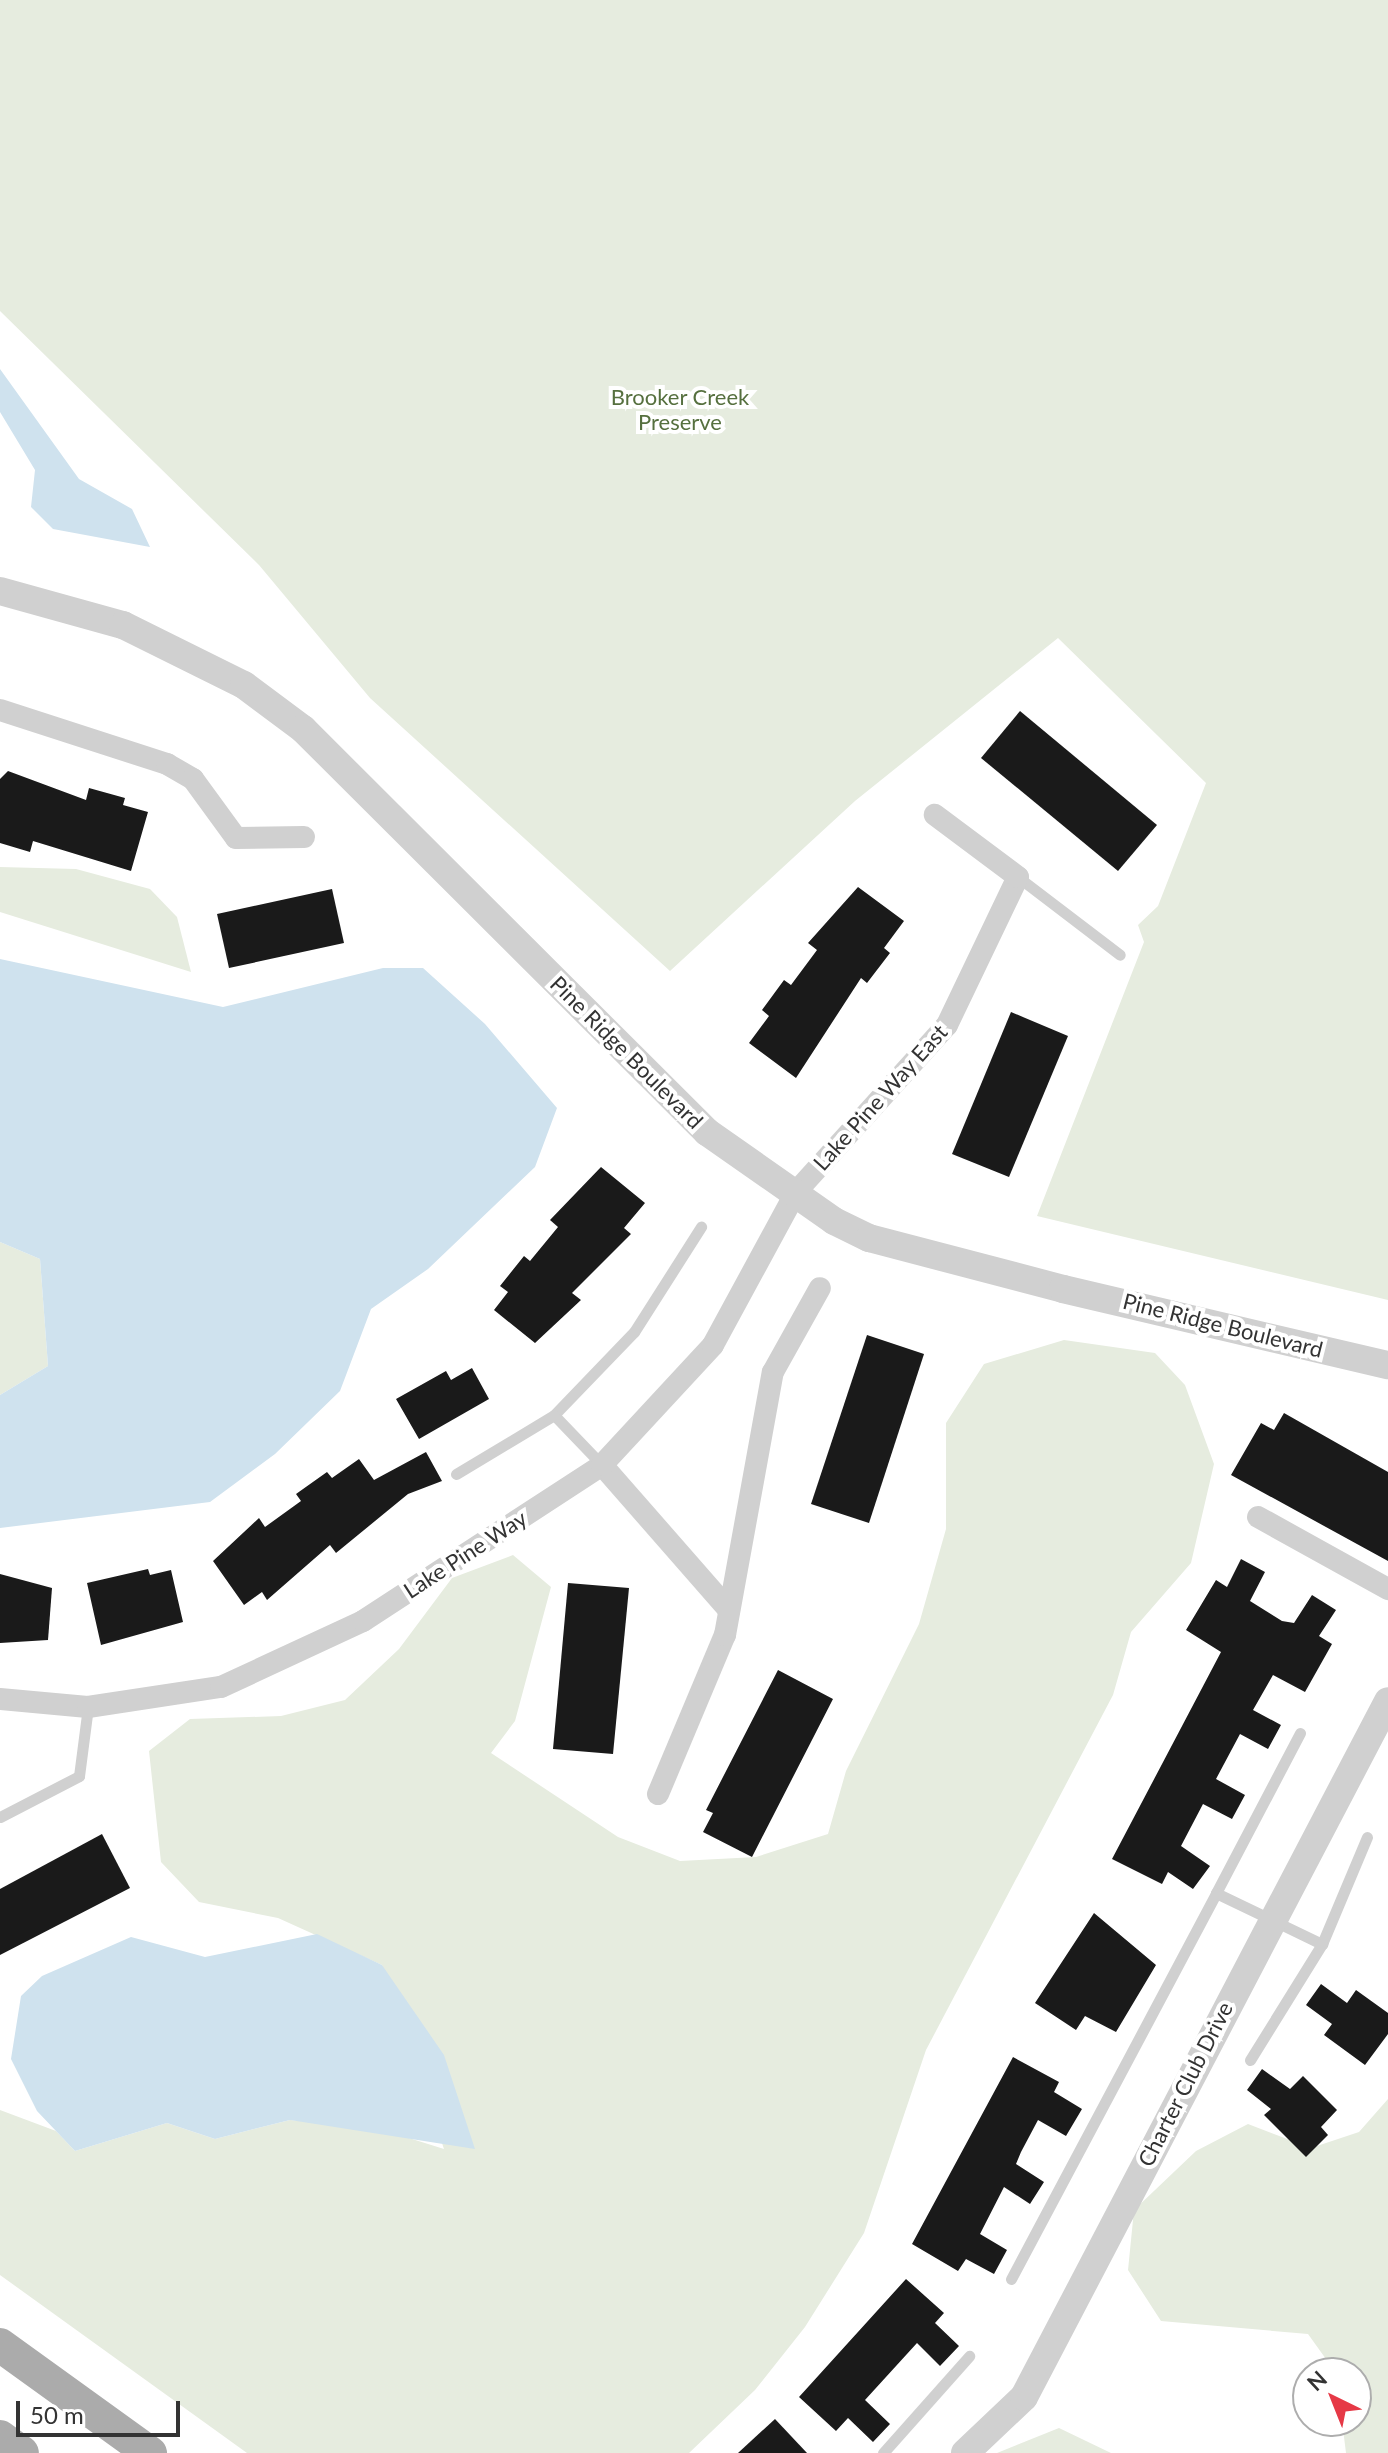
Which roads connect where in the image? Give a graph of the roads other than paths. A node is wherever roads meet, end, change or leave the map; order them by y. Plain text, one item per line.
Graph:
1 (0, 591) edge
2 (0, 710) edge
3 (935, 815) dead end
4 (304, 837) dead end
5 (1018, 877) junction
6 (1120, 955) dead end
7 (796, 1192) junction
8 (701, 1227) dead end
9 (820, 1288) dead end
10 (1388, 1365) edge
11 (554, 1415) junction
12 (602, 1465) junction
13 (456, 1474) dead end
14 (1258, 1517) dead end
15 (1388, 1589) edge
16 (729, 1610) junction
17 (0, 1699) edge
18 (1388, 1701) edge
19 (88, 1707) junction
20 (1300, 1733) dead end
21 (658, 1794) dead end
22 (0, 1817) edge
23 (1367, 1837) dead end
24 (1216, 1893) junction
25 (1270, 1920) junction
26 (1322, 1944) junction
27 (1250, 2060) dead end
28 (1011, 2279) dead end
29 (0, 2345) edge
30 (969, 2356) dead end
31 (0, 2437) edge
32 (22, 2453) edge
33 (150, 2453) edge
34 (883, 2453) edge
35 (965, 2453) edge

1 - 7 street, Pine Ridge Boulevard
2 - 4 street
3 - 5 street
5 - 6 lane
5 - 7 street, Lake Pine Way East
7 - 10 street, Pine Ridge Boulevard
7 - 12 street, Lake Pine Way
8 - 11 lane
9 - 16 street
11 - 12 lane
11 - 13 lane
12 - 16 street
12 - 19 street, Lake Pine Way
14 - 15 street
16 - 21 street
17 - 19 street, Lake Pine Way
18 - 25 street, Charter Club Drive
19 - 22 lane
20 - 24 lane
23 - 26 lane
24 - 25 lane
24 - 28 lane
25 - 26 lane
25 - 35 street, Charter Club Drive
26 - 27 lane
29 - 33 main road
30 - 34 lane
31 - 32 main road

